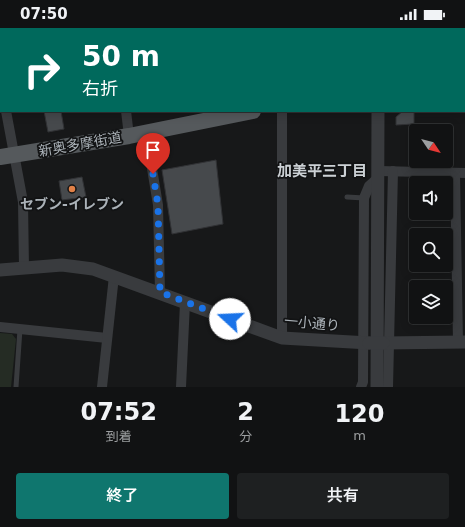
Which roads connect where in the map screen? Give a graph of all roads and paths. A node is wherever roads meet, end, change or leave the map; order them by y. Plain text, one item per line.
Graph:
1 (6, 112) edge
2 (126, 112) edge
3 (248, 112) edge
4 (282, 112) edge
5 (378, 112) edge
6 (146, 132) junction
7 (129, 136) junction
8 (7, 156) edge
9 (460, 173) edge
10 (382, 177) junction
11 (347, 197) dead end
12 (364, 198) junction
13 (461, 264) edge
14 (24, 268) junction
15 (0, 270) edge
16 (114, 276) junction
17 (160, 292) junction
18 (185, 303) junction
19 (0, 327) edge
20 (20, 329) junction
21 (107, 338) junction
22 (282, 338) junction
23 (461, 342) edge
24 (366, 343) junction
25 (386, 343) junction
26 (16, 387) edge
27 (102, 387) edge
28 (181, 387) edge
29 (361, 387) edge
30 (377, 387) edge
31 (388, 387) edge

1 - 8 street
2 - 7 street
3 - 6 main road, 新奥多摩街道
4 - 22 street
5 - 10 street
6 - 7 main road, 新奥多摩街道
6 - 17 street
7 - 8 main road, 新奥多摩街道
8 - 14 street
9 - 10 street
9 - 13 street
10 - 12 street
10 - 25 street
10 - 30 street
11 - 12 lane
12 - 24 street
13 - 23 street
14 - 15 street, 一小通り
14 - 16 street, 一小通り
16 - 17 street, 一小通り
16 - 21 street
17 - 18 street, 一小通り
18 - 22 street, 一小通り
18 - 28 street
19 - 20 street
20 - 21 street
20 - 26 lane
21 - 27 street
22 - 24 street, 一小通り
23 - 25 street, 一小通り
24 - 25 street, 一小通り, bridge
24 - 29 street
25 - 31 street

